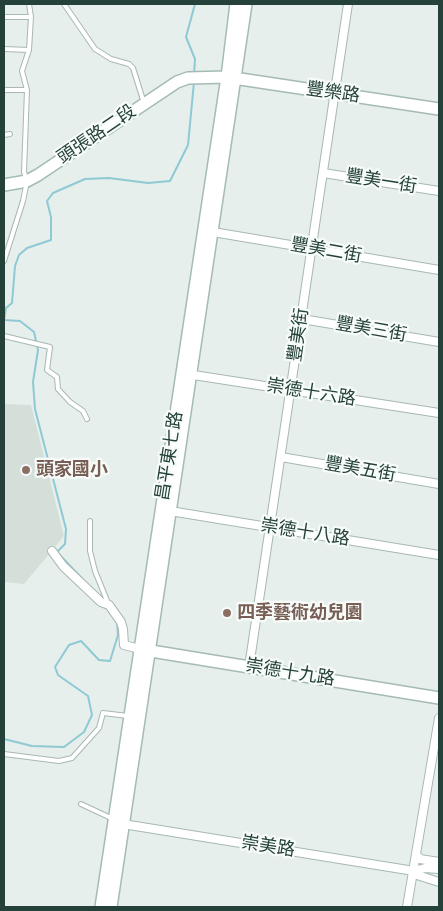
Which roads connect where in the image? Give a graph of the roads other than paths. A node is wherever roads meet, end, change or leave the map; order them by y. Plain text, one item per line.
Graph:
1 (29, 4) edge
2 (64, 4) edge
3 (236, 4) edge
4 (246, 4) edge
5 (348, 4) edge
6 (4, 16) edge
7 (31, 18) junction
8 (4, 50) edge
9 (29, 50) junction
10 (231, 78) junction
11 (4, 90) edge
12 (27, 90) junction
13 (334, 94) junction
14 (144, 103) junction
15 (439, 109) edge
16 (10, 134) dead end
17 (4, 135) edge
18 (323, 172) junction
19 (26, 182) junction
20 (4, 185) edge
21 (439, 191) edge
22 (213, 232) junction
23 (312, 249) junction
24 (4, 261) edge
25 (439, 270) edge
26 (302, 319) junction
27 (4, 336) edge
28 (439, 342) edge
29 (186, 374) junction
30 (292, 389) junction
31 (439, 413) edge
32 (87, 419) dead end
33 (281, 457) junction
34 (439, 484) edge
35 (170, 511) junction
36 (90, 521) dead end
37 (270, 528) junction
38 (52, 551) dead end
39 (439, 556) edge
40 (109, 605) junction
41 (145, 650) junction
42 (249, 667) junction
43 (439, 698) edge
44 (130, 716) junction
45 (439, 718) edge
46 (4, 754) edge
47 (82, 804) dead end
48 (119, 822) junction
49 (416, 854) junction
50 (439, 862) edge
51 (439, 869) edge
52 (414, 871) junction
53 (439, 882) edge
54 (101, 907) edge
55 (112, 907) edge
56 (407, 907) edge

1 - 7 lane
2 - 14 lane
3 - 10 street, 昌平東七路
4 - 10 street, 昌平東七路
5 - 13 street, 豐美街
6 - 7 lane
7 - 9 lane
8 - 9 lane
9 - 12 lane
10 - 13 street, 豐樂路
10 - 14 street, 頭張路二段
10 - 22 street, 昌平東七路
10 - 29 street, 昌平東七路
11 - 12 lane
12 - 19 lane
13 - 15 street, 豐樂路
13 - 18 street, 豐美街
14 - 19 street, 頭張路二段
16 - 17 lane
18 - 21 street, 豐美一街
18 - 23 street, 豐美街
19 - 20 street, 頭張路二段
19 - 24 lane
22 - 23 street, 豐美二街
22 - 29 street, 昌平東七路
23 - 25 street, 豐美二街
23 - 26 street, 豐美街
26 - 28 street, 豐美三街
26 - 30 street, 豐美街
27 - 32 lane
29 - 30 street, 崇德十六路
29 - 35 street, 昌平東七路
29 - 41 street, 昌平東七路
30 - 31 street, 崇德十六路
30 - 33 street, 豐美街
33 - 34 street, 豐美五街
33 - 37 street, 豐美街
35 - 37 street, 崇德十八路
35 - 41 street, 昌平東七路
36 - 40 lane
37 - 39 street, 崇德十八路
37 - 42 street, 豐美街
38 - 40 street
40 - 41 street
41 - 42 street, 崇德十九路
41 - 44 street, 昌平東七路
41 - 48 street, 昌平東七路
42 - 43 street, 崇德十九路
44 - 46 lane
44 - 48 street, 昌平東七路
45 - 49 street
47 - 48 lane
48 - 52 street, 崇美路
48 - 54 street, 昌平東七路
48 - 55 street, 昌平東七路
49 - 50 street
49 - 52 street
51 - 52 street, 崇美路
52 - 53 street, 崇美路
52 - 56 street

